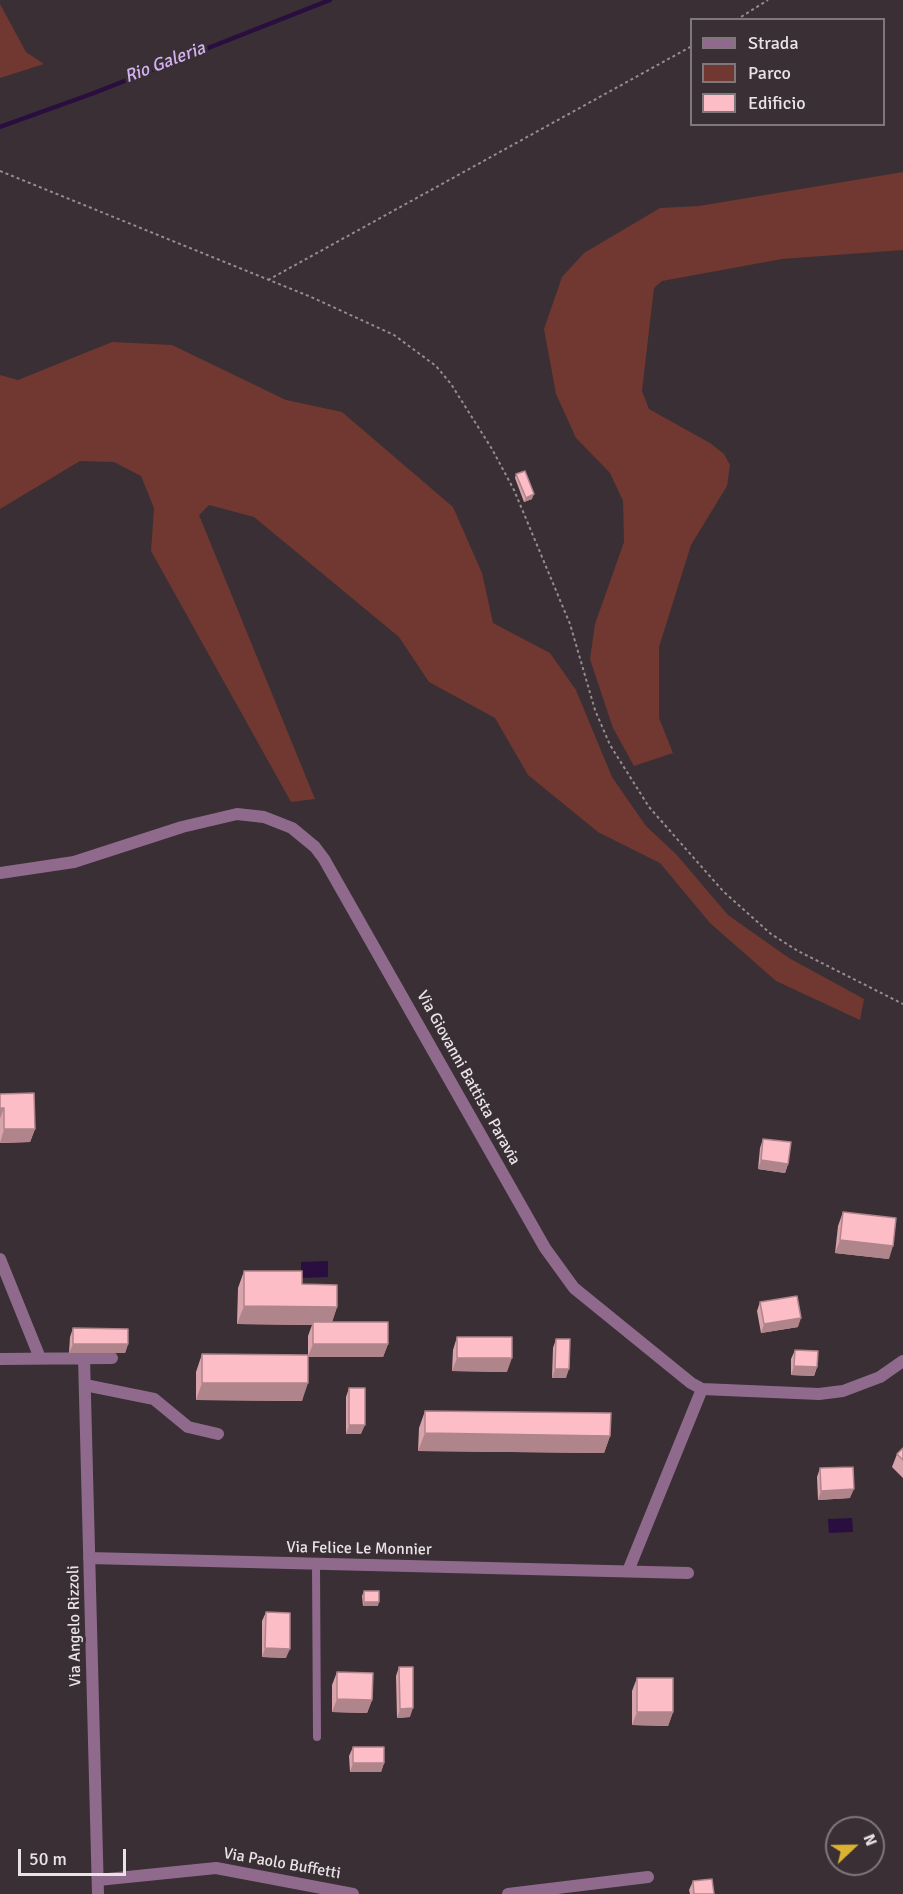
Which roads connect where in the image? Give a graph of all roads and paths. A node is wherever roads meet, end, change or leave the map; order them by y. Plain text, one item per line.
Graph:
1 (768, 0) edge
2 (739, 18) edge
3 (690, 47) edge
4 (0, 171) edge
5 (268, 280) junction
6 (0, 873) edge
7 (903, 1004) edge
8 (0, 1259) edge
9 (40, 1358) junction
10 (84, 1358) junction
11 (112, 1358) dead end
12 (0, 1359) edge
13 (903, 1361) edge
14 (85, 1385) junction
15 (702, 1389) junction
16 (218, 1434) dead end
17 (89, 1558) junction
18 (316, 1564) junction
19 (628, 1571) junction
20 (688, 1572) dead end
21 (317, 1737) dead end
22 (648, 1877) dead end
23 (98, 1880) junction
24 (98, 1894) edge
25 (353, 1894) edge
26 (508, 1894) edge

1 - 2 path
3 - 5 path
4 - 5 path
5 - 7 path
6 - 15 street, Via Giovanni Battista Paravia
8 - 9 street
9 - 10 street
9 - 12 street
10 - 11 street
10 - 14 street, Via Angelo Rizzoli
13 - 15 street
14 - 16 street
14 - 17 street, Via Angelo Rizzoli
15 - 19 street
17 - 18 street, Via Felice Le Monnier
17 - 23 street, Via Angelo Rizzoli
18 - 19 street, Via Felice Le Monnier
18 - 21 lane
19 - 20 street, Via Felice Le Monnier
22 - 26 street
23 - 24 street, Via Angelo Rizzoli
23 - 25 street, Via Paolo Buffetti

